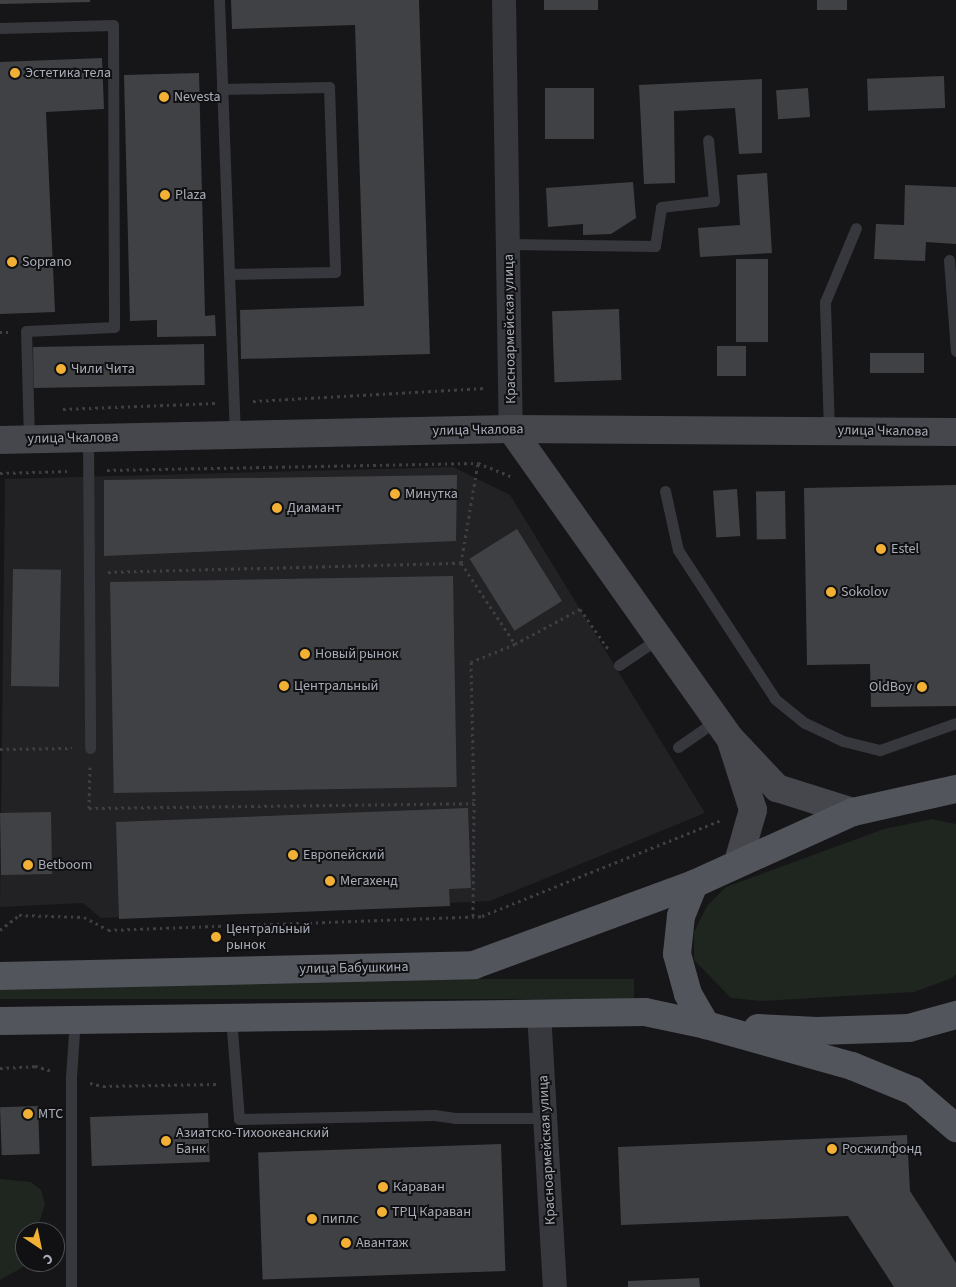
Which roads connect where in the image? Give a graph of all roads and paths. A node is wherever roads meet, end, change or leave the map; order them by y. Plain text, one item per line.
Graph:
1 (218, 0) edge
2 (504, 0) edge
3 (0, 28) edge
4 (222, 89) junction
5 (708, 140) dead end
6 (856, 228) dead end
7 (508, 244) junction
8 (949, 260) dead end
9 (228, 274) junction
10 (956, 351) edge
11 (511, 387) junction
12 (233, 402) junction
13 (28, 411) junction
14 (511, 429) junction
15 (829, 431) junction
16 (956, 432) edge
17 (235, 434) junction
18 (88, 438) junction
19 (29, 439) junction
20 (0, 440) edge
21 (478, 463) junction
22 (90, 470) junction
23 (0, 473) edge
24 (517, 479) dead end
25 (665, 491) dead end
26 (461, 563) junction
27 (90, 573) junction
28 (659, 638) junction
29 (515, 644) junction
30 (619, 665) joint
31 (956, 723) edge
32 (723, 729) junction
33 (54, 748) dead end
34 (90, 748) joint
35 (678, 748) dead end
36 (0, 749) edge
37 (954, 787) edge
38 (474, 803) junction
39 (853, 812) junction
40 (730, 817) dead end
41 (738, 862) junction
42 (694, 884) junction
43 (474, 916) junction
44 (0, 930) edge
45 (0, 976) edge
46 (539, 1012) junction
47 (956, 1015) edge
48 (231, 1016) junction
49 (75, 1019) junction
50 (0, 1021) edge
51 (706, 1025) junction
52 (0, 1068) edge
53 (71, 1077) junction
54 (236, 1084) junction
55 (546, 1118) junction
56 (956, 1128) edge
57 (71, 1287) edge
58 (555, 1287) edge

1 - 4 lane
2 - 7 street, Красноармейская улица
3 - 13 lane
4 - 9 lane
4 - 9 lane
5 - 7 lane
6 - 15 lane
7 - 11 street, Красноармейская улица
8 - 10 lane
9 - 12 lane
11 - 12 path
11 - 14 street, Красноармейская улица
12 - 13 path
12 - 17 lane
13 - 19 lane
14 - 15 main road, улица Чкалова
14 - 17 main road, улица Чкалова
14 - 28 main road
15 - 16 main road, улица Чкалова
17 - 18 main road, улица Чкалова
18 - 19 main road, улица Чкалова
18 - 22 lane
19 - 20 main road, улица Чкалова
21 - 22 path
21 - 24 path
21 - 26 path
22 - 23 path
22 - 27 lane
25 - 31 lane
26 - 27 path
26 - 29 path
27 - 34 lane
28 - 30 lane
28 - 32 main road
29 - 30 path
29 - 38 path
32 - 35 lane
32 - 39 main road
32 - 41 main road
33 - 36 path
34 - 38 path
37 - 39 main road, улица Бабушкина
38 - 43 path
39 - 41 main road, улица Бабушкина
40 - 43 path
41 - 42 main road, улица Бабушкина
42 - 45 main road, улица Бабушкина
42 - 51 main road
43 - 44 path
46 - 48 main road
46 - 51 main road
46 - 55 street, Красноармейская улица
47 - 51 main road
48 - 49 main road
48 - 54 lane
49 - 50 main road
49 - 53 lane
51 - 56 main road
52 - 53 path
53 - 54 path
53 - 57 lane
54 - 55 lane
55 - 58 street, Красноармейская улица

